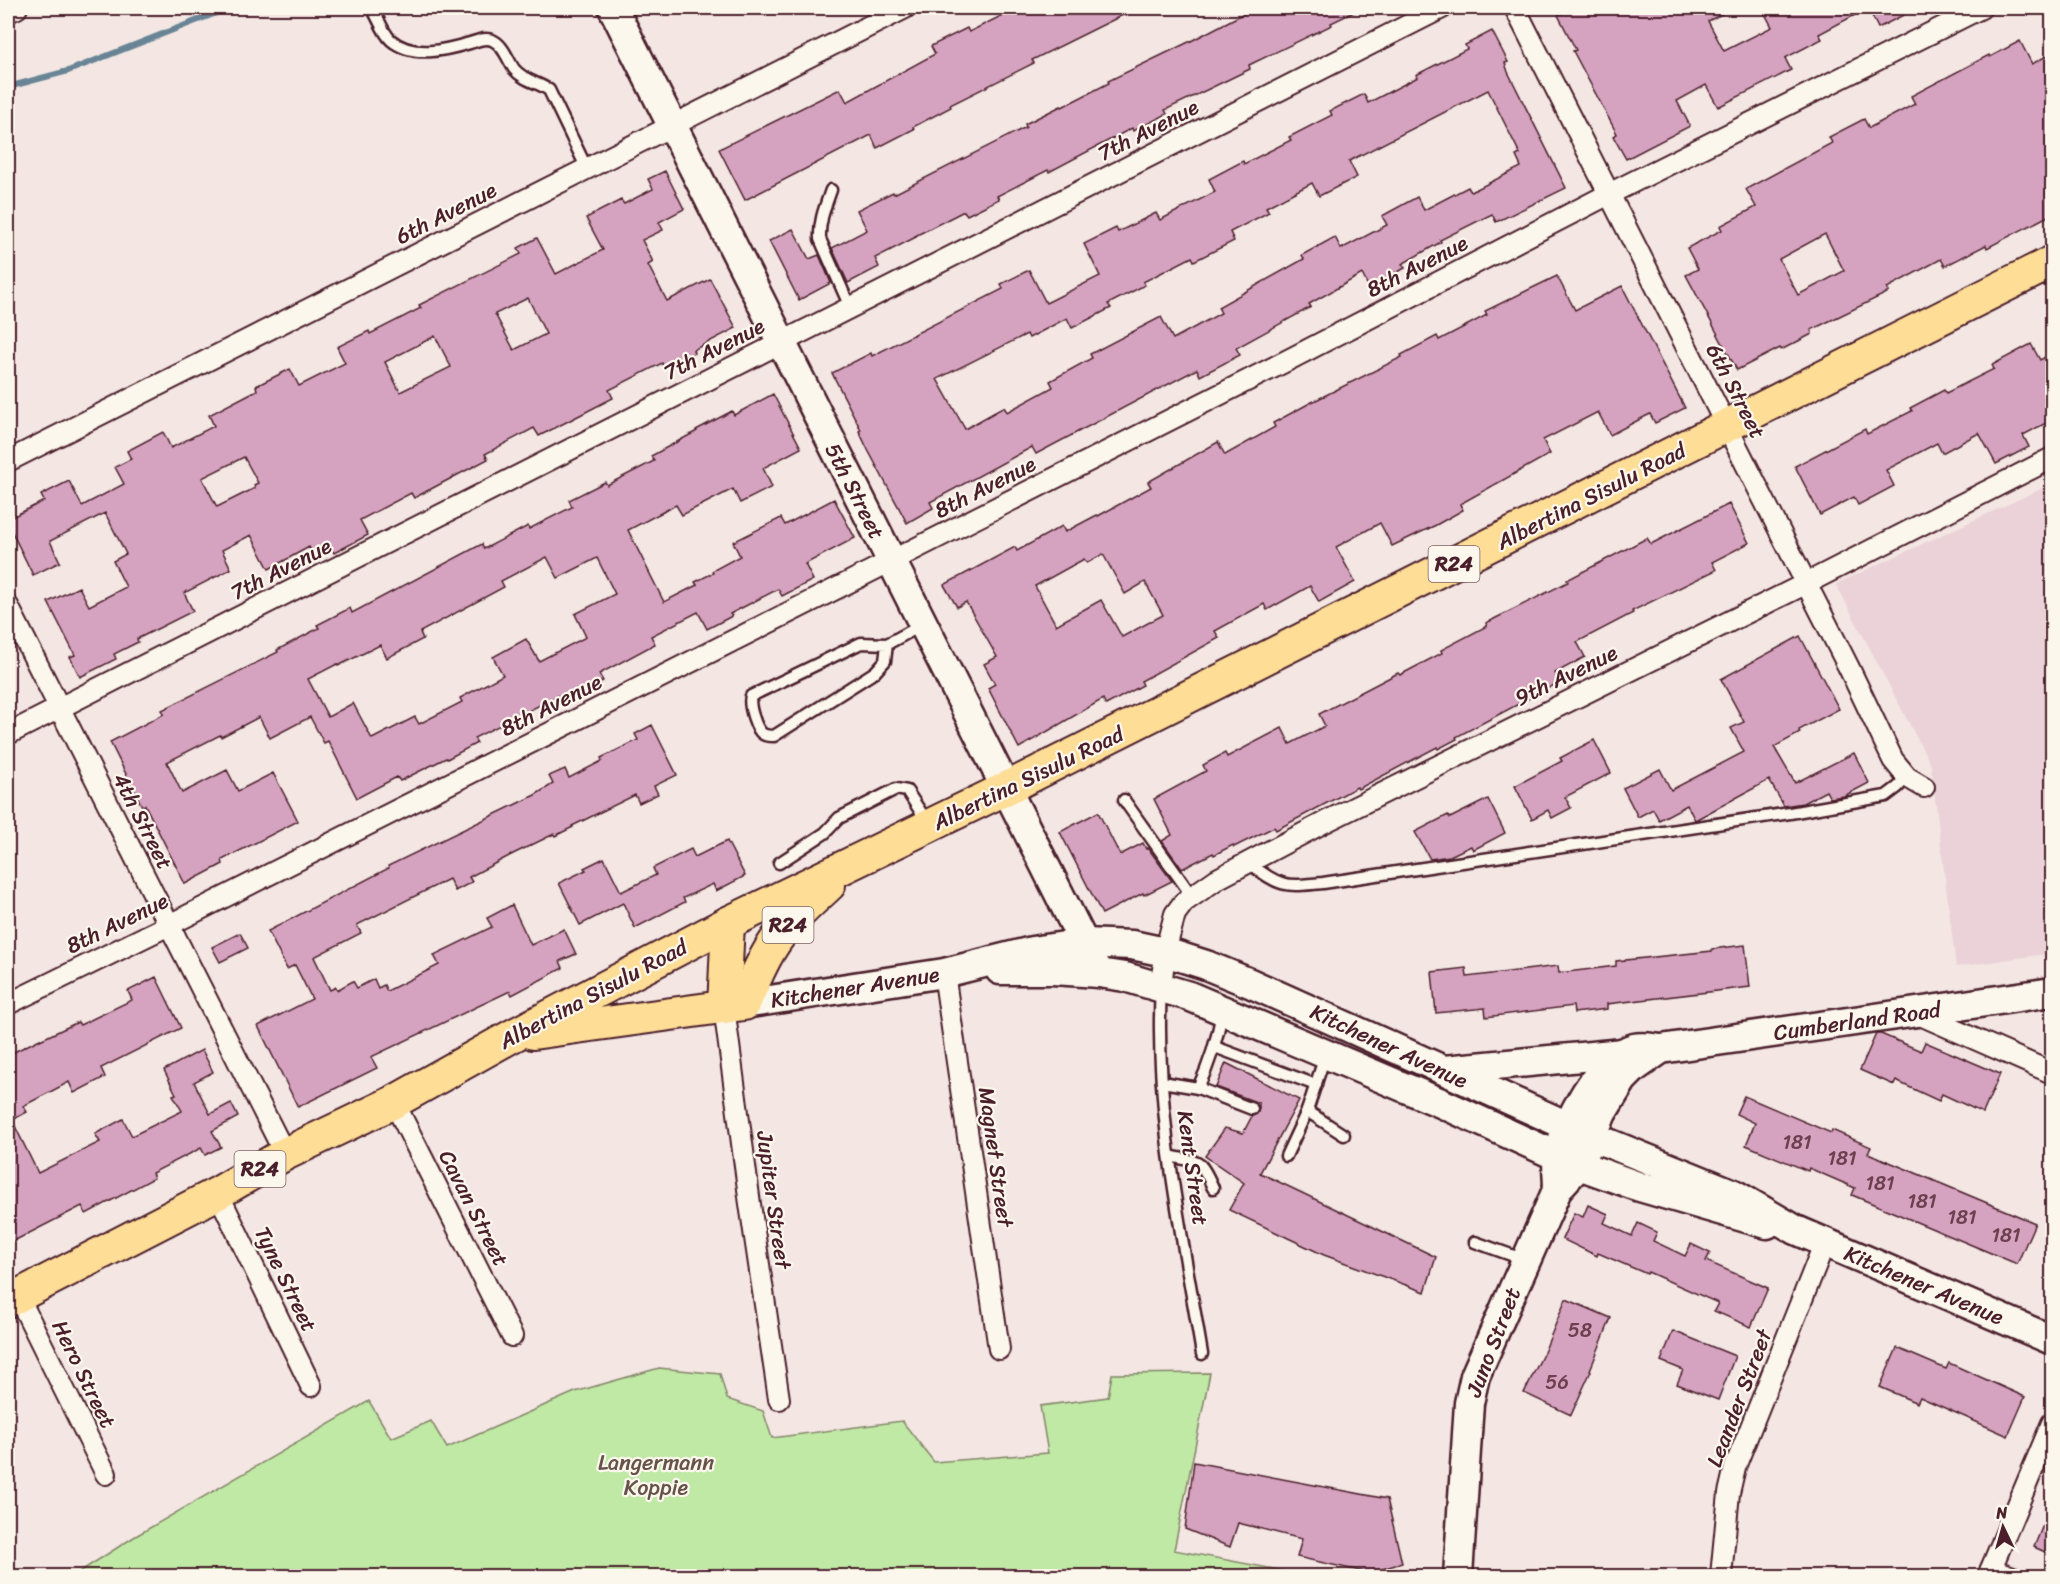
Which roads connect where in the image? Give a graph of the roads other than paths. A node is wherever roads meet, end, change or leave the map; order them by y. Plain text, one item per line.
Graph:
1 (17, 8) edge
2 (372, 8) edge
3 (613, 8) edge
4 (905, 8) edge
5 (1442, 8) edge
6 (1515, 8) edge
7 (1981, 8) edge
8 (8, 12) edge
9 (671, 127) junction
10 (587, 169) junction
11 (831, 190) dead end
12 (1609, 194) junction
13 (2052, 262) edge
14 (850, 307) junction
15 (780, 342) junction
16 (1728, 427) junction
17 (2052, 458) edge
18 (8, 461) edge
19 (891, 561) junction
20 (1805, 584) junction
21 (8, 606) edge
22 (923, 625) junction
23 (887, 644) junction
24 (59, 708) junction
25 (8, 734) edge
26 (1906, 777) junction
27 (1924, 787) dead end
28 (1005, 789) junction
29 (1124, 800) dead end
30 (930, 826) junction
31 (1249, 862) junction
32 (779, 863) dead end
33 (854, 863) junction
34 (1192, 896) junction
35 (728, 923) junction
36 (169, 925) junction
37 (1084, 943) junction
38 (1165, 952) junction
39 (955, 971) junction
40 (1099, 974) junction
41 (1161, 987) junction
42 (2052, 992) edge
43 (8, 1004) edge
44 (734, 1005) junction
45 (1222, 1011) junction
46 (1916, 1013) junction
47 (512, 1036) junction
48 (1215, 1047) junction
49 (1661, 1049) junction
50 (1623, 1053) junction
51 (1326, 1054) junction
52 (1442, 1070) junction
53 (2052, 1073) edge
54 (1162, 1082) junction
55 (1316, 1085) junction
56 (1198, 1088) junction
57 (394, 1102) junction
58 (1252, 1109) dead end
59 (1307, 1112) junction
60 (1580, 1131) junction
61 (1344, 1136) dead end
62 (285, 1154) junction
63 (1170, 1156) junction
64 (1286, 1156) dead end
65 (1568, 1161) junction
66 (1213, 1188) dead end
67 (1558, 1188) joint
68 (218, 1193) junction
69 (1796, 1230) junction
70 (1475, 1242) dead end
71 (1825, 1242) junction
72 (1526, 1260) junction
73 (13, 1299) edge
74 (512, 1336) dead end
75 (2052, 1340) edge
76 (999, 1349) dead end
77 (1202, 1354) dead end
78 (311, 1386) dead end
79 (780, 1399) dead end
80 (2052, 1423) edge
81 (106, 1474) dead end
82 (1990, 1573) edge
83 (1458, 1576) edge
84 (1721, 1576) edge
85 (2010, 1576) edge

1 - 8 street
2 - 10 lane
3 - 9 main road, 5th Street
4 - 9 street, 6th Avenue
5 - 14 street, 7th Avenue
6 - 12 street, 6th Street
7 - 12 street, 8th Avenue
9 - 10 street, 6th Avenue
9 - 15 main road, 5th Street
10 - 18 street, 6th Avenue
11 - 14 lane
12 - 16 street, 6th Street
12 - 19 street, 8th Avenue
13 - 16 main road, Albertina Sisulu Road / R24
14 - 15 street, 7th Avenue
15 - 19 main road, 5th Street
15 - 24 street, 7th Avenue
16 - 20 street, 6th Street
16 - 28 main road, Albertina Sisulu Road / R24
17 - 20 street, 9th Avenue
19 - 22 main road, 5th Street
19 - 36 street, 8th Avenue
20 - 26 street, 6th Street
20 - 31 street, 9th Avenue
21 - 24 street, 4th Street
22 - 23 lane
22 - 28 main road, 5th Street
23 - 23 lane
24 - 25 street, 7th Avenue
24 - 36 street, 4th Street
26 - 27 street, 6th Street
26 - 31 lane
28 - 30 main road, Albertina Sisulu Road / R24
28 - 37 main road, 5th Street
29 - 34 lane
30 - 32 lane
30 - 33 main road, Albertina Sisulu Road / R24
31 - 34 street, 9th Avenue
33 - 35 main road, Albertina Sisulu Road / R24
33 - 44 main road, Kitchener Avenue / R24
34 - 38 street, 9th Avenue
35 - 44 main road
35 - 47 main road, Albertina Sisulu Road / R24
36 - 43 street, 8th Avenue
36 - 62 street, 4th Street
37 - 38 main road, Kitchener Avenue
37 - 39 main road, Kitchener Avenue
37 - 40 main road, 5th Street
38 - 41 street, 9th Avenue
38 - 52 main road, Kitchener Avenue
39 - 40 main road, Kitchener Avenue
39 - 44 main road, Kitchener Avenue
39 - 76 street, Magnet Street
40 - 41 main road, Kitchener Avenue
41 - 45 main road, Kitchener Avenue
41 - 54 lane, Kent Street
42 - 46 main road, Cumberland Road
44 - 47 main road, Kitchener Avenue / R24
44 - 79 street, Jupiter Street
45 - 48 lane
45 - 51 main road, Kitchener Avenue
46 - 49 main road, Cumberland Road
46 - 53 street
47 - 57 main road, Albertina Sisulu Road / R24
48 - 55 lane
48 - 56 lane
49 - 50 main road, Cumberland Road
49 - 60 main road, Cumberland Road
50 - 52 main road
50 - 60 main road, Cumberland Road
51 - 55 lane
51 - 65 main road, Kitchener Avenue
52 - 60 main road, Kitchener Avenue
54 - 56 lane
54 - 63 lane, Kent Street
55 - 59 lane
56 - 58 lane
57 - 62 main road, Albertina Sisulu Road / R24
57 - 74 street, Cavan Street
59 - 61 lane
59 - 64 lane
60 - 65 main road, Cumberland Road
60 - 69 main road, Kitchener Avenue
62 - 68 main road, Albertina Sisulu Road / R24
63 - 66 lane
63 - 77 lane, Kent Street
65 - 67 main road, Cumberland Road
65 - 69 main road, Kitchener Avenue
67 - 72 main road, Juno Street
68 - 73 main road, Albertina Sisulu Road / R24
68 - 78 street, Tyne Street
69 - 71 main road, Kitchener Avenue
70 - 72 lane
71 - 75 main road, Kitchener Avenue
71 - 84 street, Leander Street
72 - 83 main road, Juno Street
73 - 81 street, Hero Street
80 - 82 street
82 - 85 street

